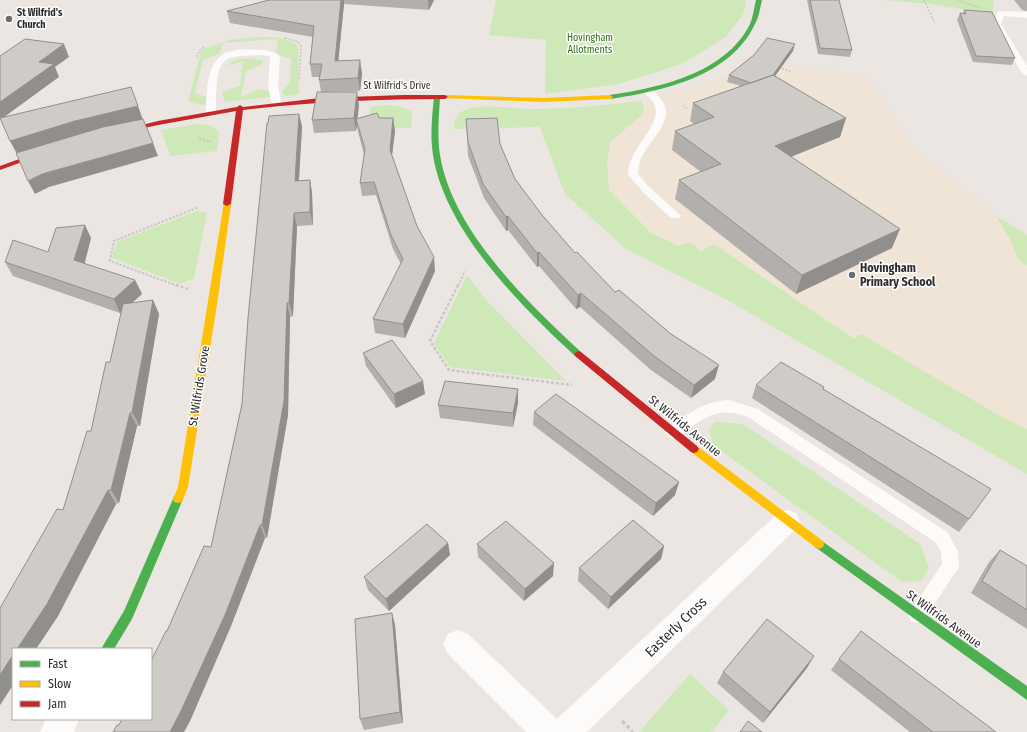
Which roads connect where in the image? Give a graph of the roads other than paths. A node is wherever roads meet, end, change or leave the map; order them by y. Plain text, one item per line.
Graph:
1 (759, 0) edge
2 (1027, 15) edge
3 (1027, 73) edge
4 (648, 91) junction
5 (437, 97) junction
6 (276, 102) junction
7 (240, 107) junction
8 (211, 112) junction
9 (112, 134) edge
10 (57, 148) edge
11 (0, 168) edge
12 (675, 216) dead end
13 (673, 433) junction
14 (787, 521) junction
15 (918, 615) junction
16 (458, 644) dead end
17 (108, 648) edge
18 (1027, 694) edge
19 (63, 720) edge
20 (56, 732) edge
21 (548, 732) edge
22 (565, 732) edge

1 - 4 street, St Wilfrid's Drive
2 - 3 lane
4 - 5 street, St Wilfrid's Drive
4 - 12 lane
5 - 6 street, St Wilfrid's Drive
5 - 13 street, St Wilfrids Avenue
6 - 7 street, St Wilfrid's Drive
6 - 8 lane
7 - 8 street, St Wilfrid's Drive
7 - 17 street, St Wilfrids Grove
8 - 9 street, St Wilfrid's Drive
10 - 11 street
13 - 14 street, St Wilfrids Avenue
13 - 15 lane
14 - 15 street, St Wilfrids Avenue
14 - 22 street, Easterly Cross
15 - 18 street, St Wilfrids Avenue
16 - 21 street
19 - 20 street

